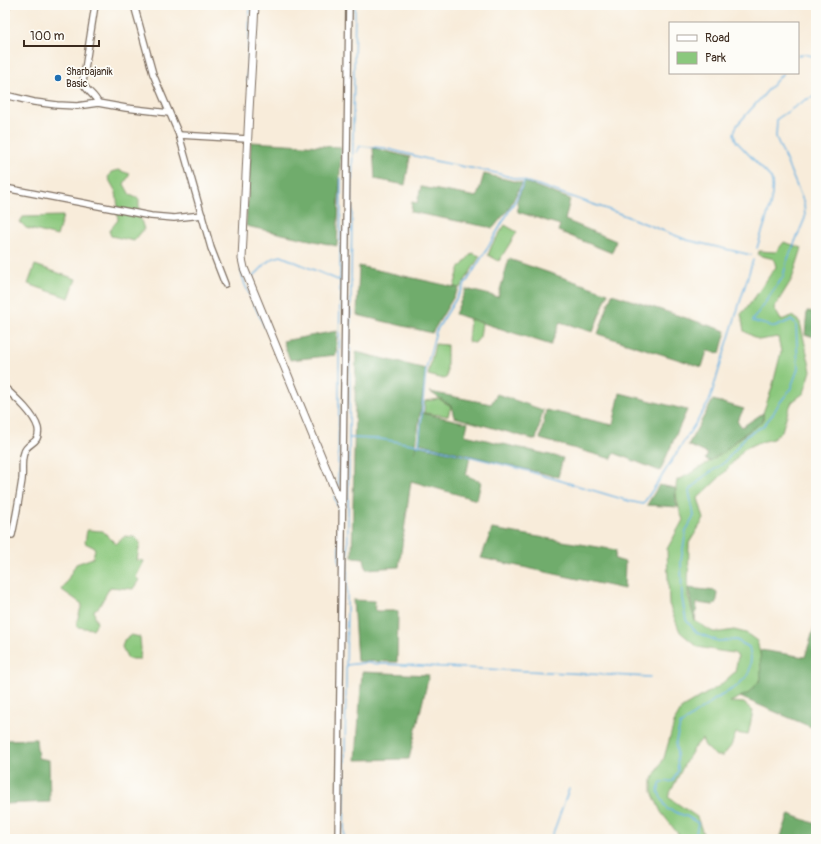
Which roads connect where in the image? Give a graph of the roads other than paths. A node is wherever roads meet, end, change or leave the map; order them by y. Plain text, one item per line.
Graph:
1 (8, 5) edge
2 (95, 5) edge
3 (134, 5) edge
4 (255, 5) edge
5 (349, 5) edge
6 (5, 10) edge
7 (5, 95) edge
8 (98, 103) junction
9 (169, 113) junction
10 (178, 135) junction
11 (247, 139) junction
12 (5, 188) edge
13 (202, 215) junction
14 (225, 284) dead end
15 (5, 388) edge
16 (342, 507) junction
17 (12, 535) dead end
18 (338, 839) edge

1 - 6 street
2 - 8 street
3 - 9 street
4 - 11 street
5 - 16 street
7 - 8 street
8 - 9 street
9 - 10 street
10 - 11 street
10 - 13 street
11 - 16 street
12 - 13 street
13 - 14 street
15 - 17 street
16 - 18 street

